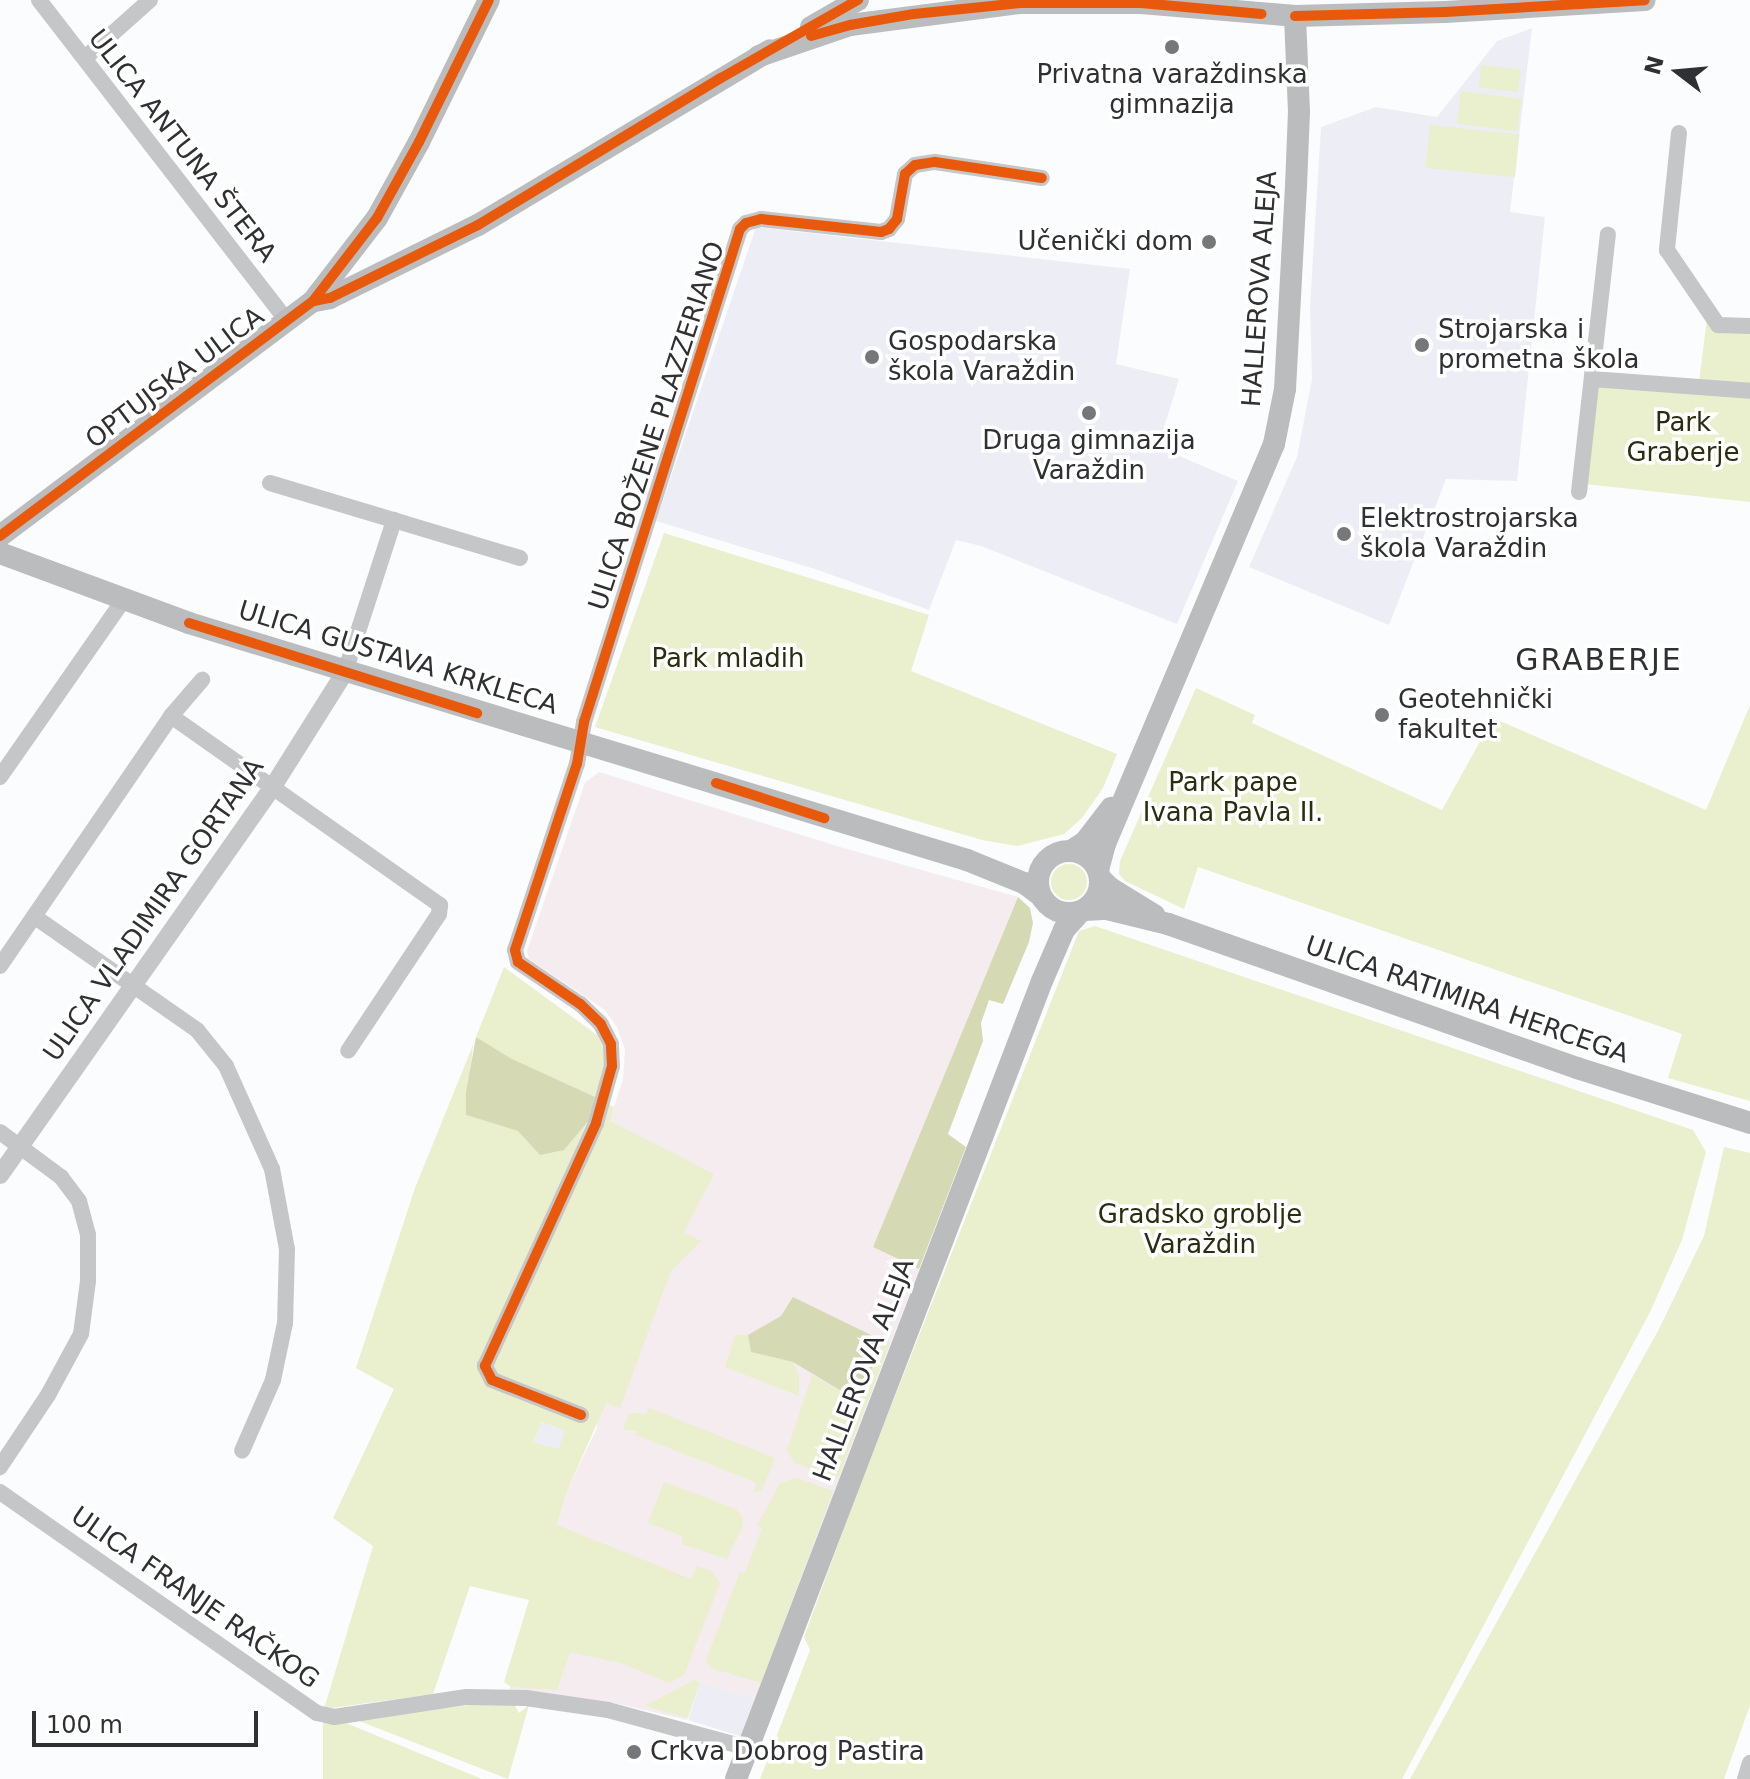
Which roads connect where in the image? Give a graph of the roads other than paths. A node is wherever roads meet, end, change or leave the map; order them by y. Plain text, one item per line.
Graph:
1 (39, 0) edge
2 (150, 0) edge
3 (489, 0) edge
4 (858, 0) edge
5 (1217, 0) edge
6 (1645, 0) edge
7 (1146, 1) edge
8 (975, 3) edge
9 (1261, 14) junction
10 (1295, 16) junction
11 (759, 56) junction
12 (85, 58) junction
13 (1679, 133) dead end
14 (1042, 178) dead end
15 (1608, 235) dead end
16 (363, 240) junction
17 (413, 257) junction
18 (313, 301) junction
19 (287, 321) junction
20 (1750, 326) edge
21 (1592, 379) junction
22 (1750, 391) edge
23 (270, 483) dead end
24 (1579, 492) dead end
25 (394, 520) junction
26 (0, 536) edge
27 (0, 553) edge
28 (520, 558) dead end
29 (123, 601) junction
30 (345, 672) junction
31 (202, 680) dead end
32 (171, 716) junction
33 (581, 744) junction
34 (0, 777) edge
35 (1132, 777) junction
36 (272, 788) junction
37 (1071, 851) junction
38 (1048, 859) junction
39 (967, 860) junction
40 (1099, 874) junction
41 (1043, 899) junction
42 (1082, 911) junction
43 (35, 917) junction
44 (1168, 924) junction
45 (0, 966) edge
46 (1042, 981) junction
47 (134, 985) junction
48 (348, 1051) dead end
49 (1750, 1123) edge
50 (0, 1132) edge
51 (20, 1147) junction
52 (0, 1175) edge
53 (581, 1415) dead end
54 (242, 1451) dead end
55 (0, 1467) edge
56 (0, 1492) edge
57 (748, 1748) junction
58 (1750, 1763) edge
59 (736, 1779) edge
60 (1745, 1779) edge

1 - 12 street, ULICA ANTUNA ŠTERA
2 - 12 street
3 - 16 main road, OPTUJSKA ULICA
4 - 11 main road
5 - 9 main road
6 - 10 main road
7 - 8 main road
7 - 9 main road
8 - 11 main road
9 - 10 main road
10 - 35 main road, HALLEROVA ALEJA
11 - 17 main road
12 - 19 street, ULICA ANTUNA ŠTERA
13 - 20 street
14 - 33 street, ULICA BOŽENE PLAZZERIANO
15 - 21 street
16 - 17 main road
16 - 18 main road, OPTUJSKA ULICA
17 - 18 main road
18 - 19 main road, OPTUJSKA ULICA
19 - 26 main road, OPTUJSKA ULICA
21 - 22 street
21 - 24 street
23 - 25 street
25 - 28 street
25 - 30 street
27 - 29 main road, ULICA GUSTAVA KRKLECA
29 - 30 main road, ULICA GUSTAVA KRKLECA
29 - 34 street
30 - 33 main road, ULICA GUSTAVA KRKLECA
30 - 36 street, ULICA VLADIMIRA GORTANA
31 - 32 street
32 - 36 street
32 - 43 street
33 - 39 main road, ULICA GUSTAVA KRKLECA
33 - 53 street, ULICA BOŽENE PLAZZERIANO
35 - 37 main road, HALLEROVA ALEJA
35 - 40 main road, HALLEROVA ALEJA
36 - 47 street, ULICA VLADIMIRA GORTANA
36 - 48 street
37 - 38 main road
37 - 40 main road
38 - 39 main road, ULICA GUSTAVA KRKLECA
38 - 41 main road
39 - 41 main road, ULICA GUSTAVA KRKLECA
40 - 42 main road
40 - 44 main road, ULICA RATIMIRA HERCEGA
41 - 42 main road
41 - 46 main road, HALLEROVA ALEJA
42 - 44 main road, ULICA RATIMIRA HERCEGA
42 - 46 main road, HALLEROVA ALEJA
43 - 45 street
43 - 47 street
44 - 49 main road, ULICA RATIMIRA HERCEGA
46 - 57 main road, HALLEROVA ALEJA
47 - 51 street, ULICA VLADIMIRA GORTANA
47 - 54 street
50 - 51 street
51 - 52 street, ULICA VLADIMIRA GORTANA
51 - 55 street
56 - 57 street, ULICA FRANJE RAČKOG
57 - 59 main road, HALLEROVA ALEJA
58 - 60 street

